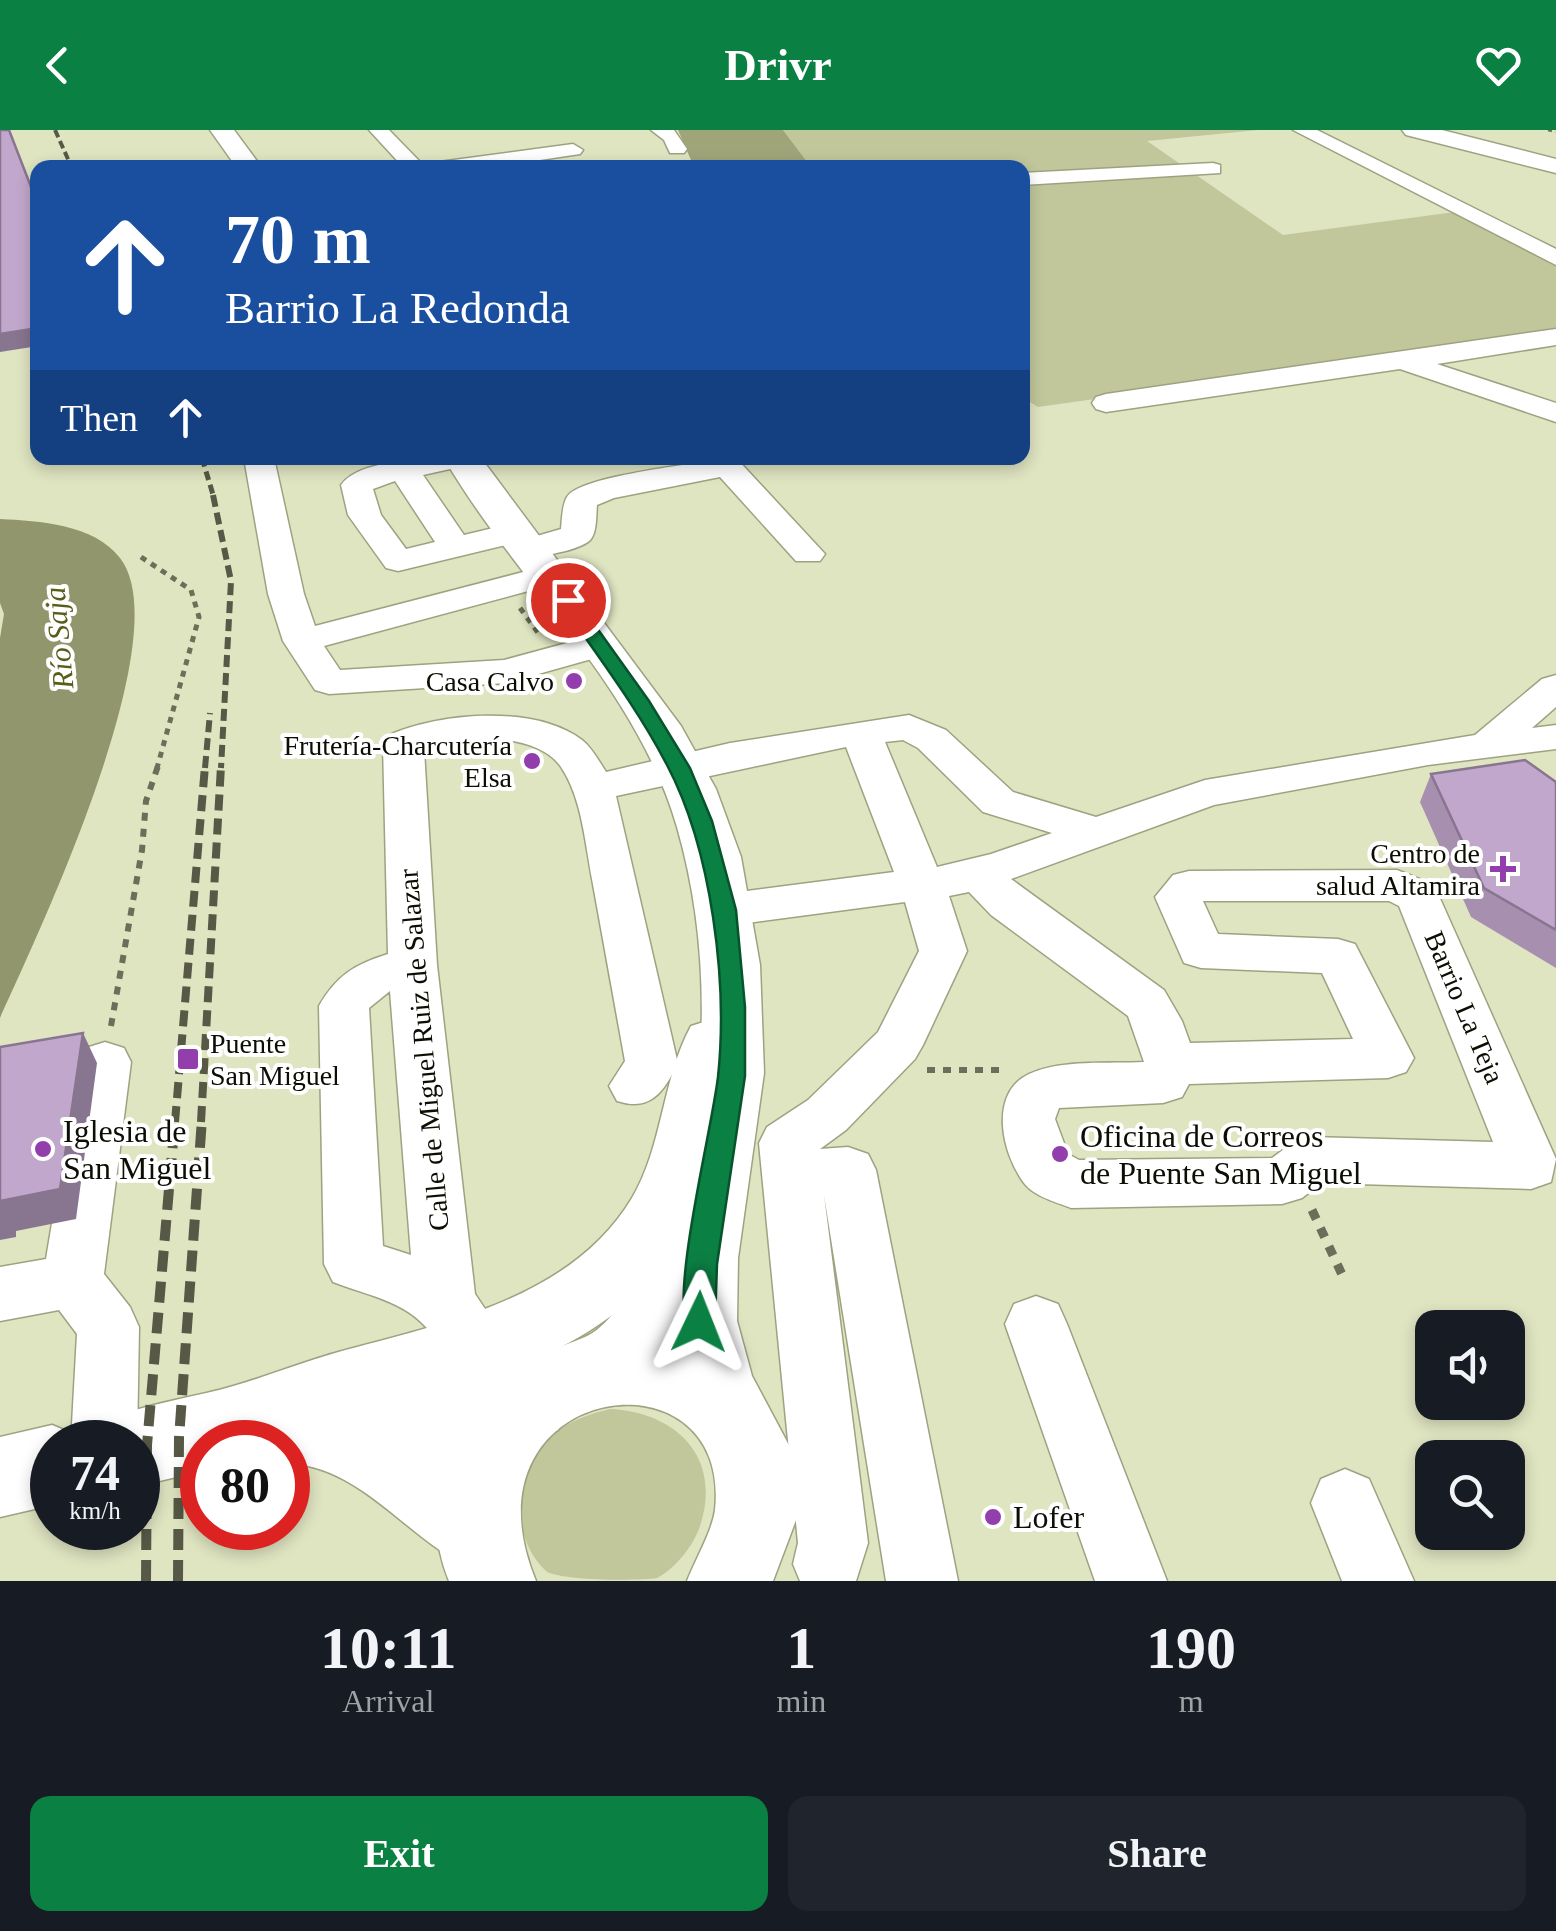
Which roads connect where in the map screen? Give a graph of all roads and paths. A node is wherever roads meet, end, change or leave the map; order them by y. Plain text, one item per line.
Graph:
1 (222, 130) edge
2 (378, 130) edge
3 (546, 130) edge
4 (660, 130) edge
5 (1302, 130) edge
6 (1414, 130) edge
7 (1468, 130) edge
8 (1548, 130) edge
9 (1556, 132) edge
10 (678, 149) dead end
11 (1556, 152) edge
12 (244, 160) edge
13 (402, 160) edge
14 (520, 160) edge
15 (1556, 166) edge
16 (1213, 169) dead end
17 (1030, 179) edge
18 (1556, 258) edge
19 (1556, 337) edge
20 (1402, 360) junction
21 (1106, 403) dead end
22 (1556, 412) edge
23 (260, 465) edge
24 (415, 465) edge
25 (422, 465) edge
26 (424, 465) edge
27 (711, 465) edge
28 (727, 465) edge
29 (455, 547) junction
30 (533, 552) junction
31 (808, 554) dead end
32 (141, 557) dead end
33 (302, 641) junction
34 (600, 645) junction
35 (1556, 687) edge
36 (860, 732) junction
37 (1556, 736) edge
38 (666, 745) junction
39 (1488, 745) junction
40 (592, 788) junction
41 (1098, 832) junction
42 (978, 874) junction
43 (920, 886) junction
44 (727, 938) junction
45 (414, 965) junction
46 (105, 1062) joint
47 (1170, 1064) junction
48 (938, 1070) dead end
49 (976, 1070) dead end
50 (636, 1086) dead end
51 (1294, 1173) junction
52 (791, 1175) junction
53 (708, 1214) junction
54 (73, 1280) junction
55 (1345, 1281) dead end
56 (0, 1294) edge
57 (1036, 1324) dead end
58 (517, 1378) junction
59 (726, 1408) junction
60 (105, 1420) edge
61 (242, 1420) edge
62 (310, 1426) edge
63 (322, 1427) junction
64 (30, 1470) edge
65 (0, 1476) edge
66 (758, 1492) junction
67 (1344, 1503) dead end
68 (485, 1555) edge
69 (831, 1572) edge
70 (730, 1581) edge
71 (922, 1581) edge
72 (1131, 1581) edge
73 (1378, 1581) edge

1 - 12 main road
2 - 13 street
3 - 14 street
4 - 10 street
5 - 18 street
6 - 15 main road
7 - 11 main road
8 - 9 path
16 - 17 street
19 - 20 street
20 - 21 street
20 - 22 street
23 - 33 street
24 - 29 street
25 - 29 street
26 - 30 main road
27 - 30 street
28 - 31 street
29 - 30 street
30 - 33 street
30 - 34 main road
32 - 46 path
33 - 34 street
34 - 38 main road
35 - 39 street
36 - 38 street
36 - 41 street
36 - 43 street
37 - 39 street
38 - 40 street
38 - 44 main road
39 - 41 street
40 - 45 street, Calle de Miguel Ruiz de Salazar
40 - 50 street
41 - 42 street
42 - 43 street
42 - 47 street
43 - 44 street
43 - 52 street
44 - 53 main road
44 - 58 main road
45 - 58 street, Calle de Miguel Ruiz de Salazar
45 - 58 street
46 - 54 street
47 - 51 street, Barrio La Teja
47 - 51 street, Barrio La Teja
48 - 49 path
51 - 55 path
52 - 69 street
52 - 71 street
53 - 58 main road
53 - 59 main road
54 - 56 street
54 - 60 street
57 - 72 street
58 - 59 main road
58 - 61 main road
58 - 63 main road
58 - 68 main road
59 - 66 main road
62 - 63 main road
63 - 68 main road
64 - 65 main road
66 - 69 street
66 - 70 main road
67 - 73 street

